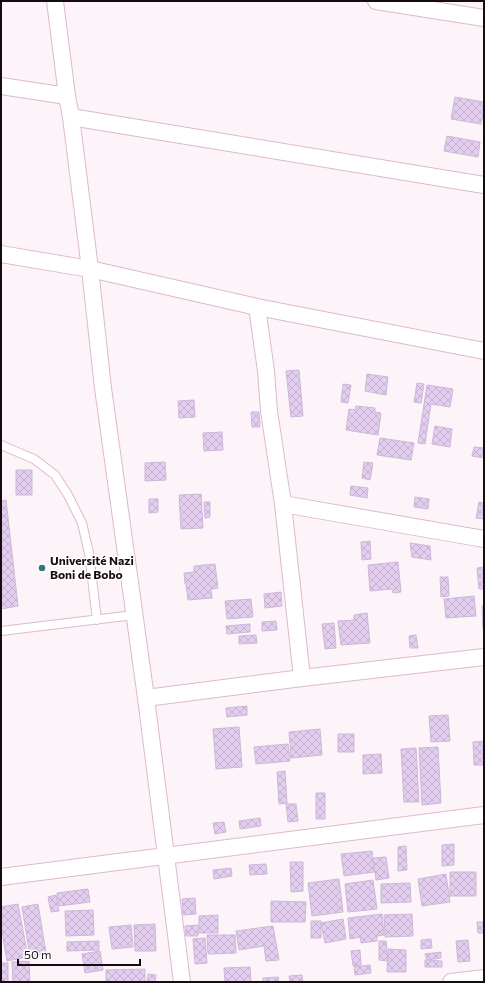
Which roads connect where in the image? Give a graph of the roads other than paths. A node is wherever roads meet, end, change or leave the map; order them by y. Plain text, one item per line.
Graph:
1 (55, 1) edge
2 (376, 1) edge
3 (484, 18) edge
4 (1, 86) edge
5 (66, 96) junction
6 (71, 117) junction
7 (484, 185) edge
8 (1, 254) edge
9 (90, 269) junction
10 (257, 308) junction
11 (484, 351) edge
12 (1, 445) edge
13 (283, 504) junction
14 (484, 539) edge
15 (134, 615) junction
16 (97, 620) junction
17 (1, 631) edge
18 (484, 657) edge
19 (302, 678) junction
20 (146, 698) junction
21 (484, 814) edge
22 (165, 856) junction
23 (1, 877) edge
24 (484, 978) edge
25 (182, 982) edge
26 (451, 982) edge

1 - 5 street
2 - 3 street
4 - 5 street
5 - 6 street
6 - 7 street
6 - 9 street
8 - 9 street
9 - 10 street
9 - 15 street
10 - 11 street
10 - 13 street
12 - 16 lane
13 - 14 street
13 - 19 street
15 - 16 lane
15 - 20 street
16 - 17 lane
18 - 19 street
19 - 20 street
20 - 22 street
21 - 22 street
22 - 23 street
22 - 25 street
24 - 26 street

